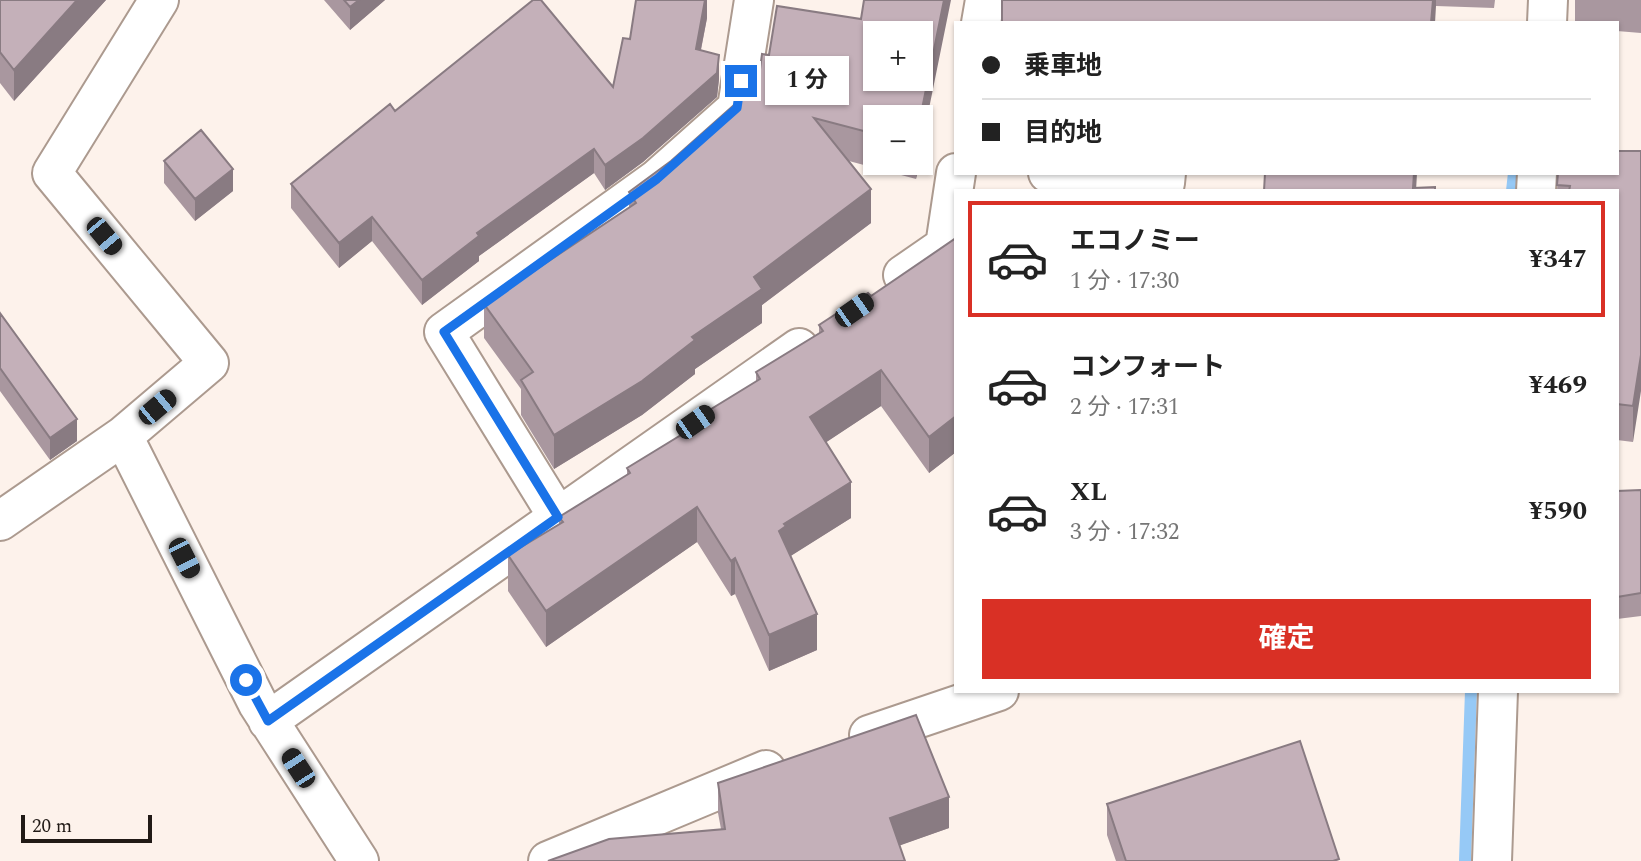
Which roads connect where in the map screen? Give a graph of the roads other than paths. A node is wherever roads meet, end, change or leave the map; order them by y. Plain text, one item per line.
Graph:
1 (159, 0) edge
2 (754, 0) edge
3 (985, 0) edge
4 (1548, 0) edge
5 (981, 21) edge
6 (1547, 21) edge
7 (956, 175) edge
8 (1071, 175) edge
9 (1166, 175) edge
10 (877, 294) edge
11 (831, 326) edge
12 (123, 436) junction
13 (558, 517) junction
14 (0, 521) edge
15 (993, 693) edge
16 (1498, 693) edge
17 (268, 721) junction
18 (842, 744) edge
19 (802, 758) edge
20 (359, 861) edge
21 (548, 861) edge
22 (1492, 861) edge

1 - 12 street
2 - 13 street
3 - 5 street
4 - 6 street
7 - 10 street
8 - 9 street
11 - 13 street
12 - 14 street
12 - 17 street
13 - 17 street
15 - 18 street
16 - 22 street
17 - 20 street
19 - 21 street

